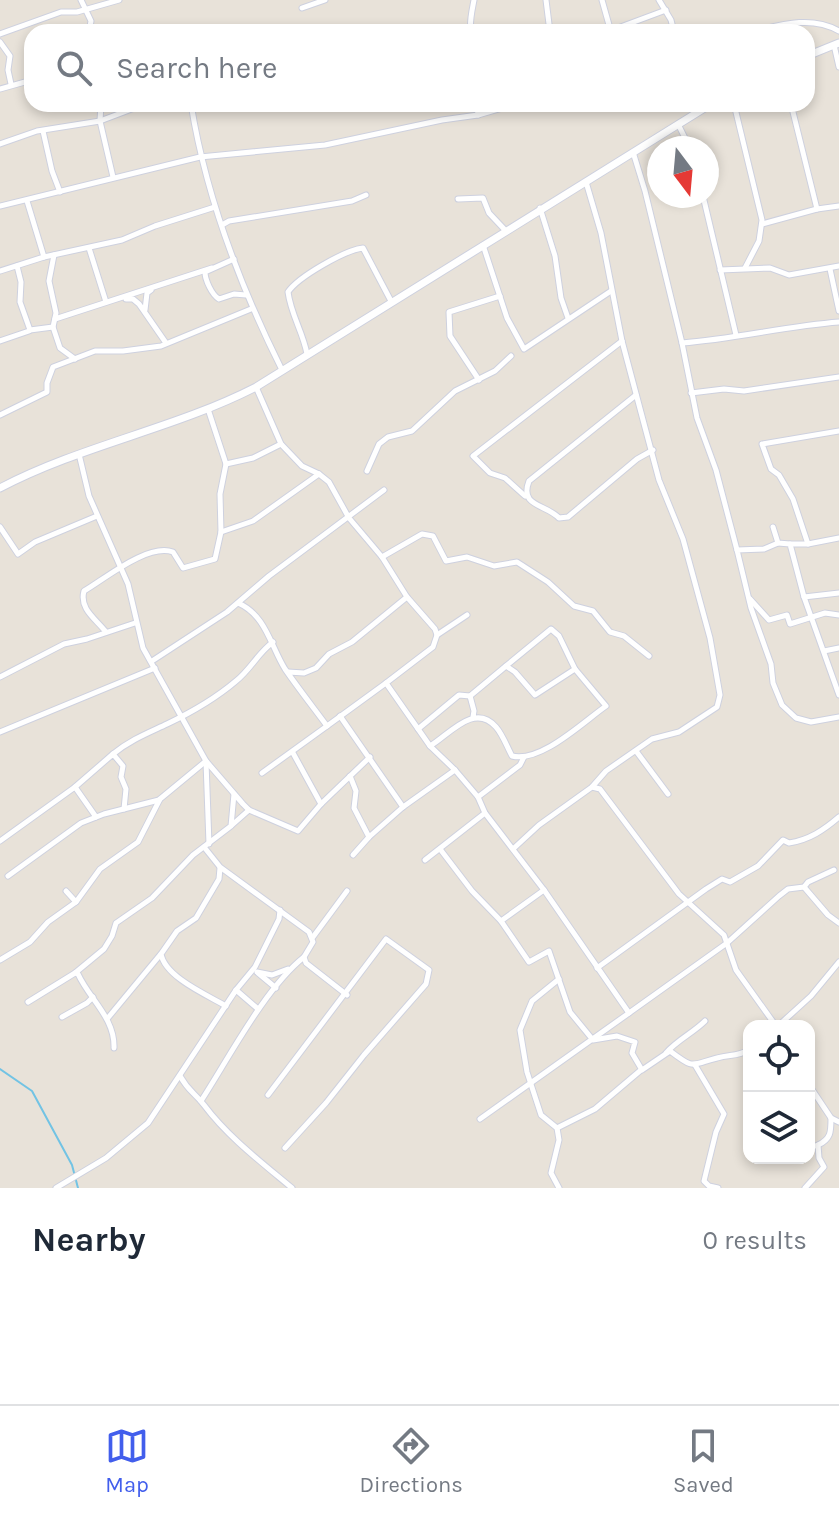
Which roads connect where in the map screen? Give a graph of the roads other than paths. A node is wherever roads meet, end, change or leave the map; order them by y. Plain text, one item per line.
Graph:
1 (81, 0) edge
2 (119, 0) edge
3 (325, 0) edge
4 (474, 0) edge
5 (546, 0) edge
6 (602, 0) edge
7 (302, 8) dead end
8 (85, 9) junction
9 (666, 10) junction
10 (655, 14) junction
11 (28, 24) edge
12 (90, 24) edge
13 (470, 24) edge
14 (549, 24) edge
15 (604, 24) edge
16 (626, 24) edge
17 (671, 24) edge
18 (796, 24) edge
19 (24, 25) edge
20 (839, 31) edge
21 (0, 34) edge
22 (0, 42) edge
23 (836, 44) edge
24 (815, 53) edge
25 (839, 67) edge
26 (24, 82) edge
27 (11, 84) junction
28 (0, 89) edge
29 (101, 112) edge
30 (124, 112) edge
31 (192, 112) edge
32 (478, 112) edge
33 (488, 112) edge
34 (697, 112) edge
35 (736, 112) edge
36 (793, 112) edge
37 (478, 115) junction
38 (100, 121) junction
39 (678, 123) junction
40 (43, 131) junction
41 (684, 136) edge
42 (0, 144) edge
43 (633, 151) junction
44 (200, 157) junction
45 (113, 177) junction
46 (586, 181) junction
47 (60, 192) junction
48 (366, 195) dead end
49 (458, 199) dead end
50 (27, 201) junction
51 (1, 204) edge
52 (839, 206) edge
53 (215, 207) junction
54 (540, 208) junction
55 (706, 208) edge
56 (817, 209) junction
57 (762, 224) junction
58 (222, 225) junction
59 (505, 230) junction
60 (482, 244) junction
61 (89, 248) junction
62 (54, 255) junction
63 (44, 257) junction
64 (234, 259) junction
65 (17, 266) junction
66 (839, 266) edge
67 (212, 268) junction
68 (745, 268) junction
69 (830, 269) junction
70 (720, 270) junction
71 (0, 271) edge
72 (152, 289) junction
73 (611, 291) junction
74 (246, 295) junction
75 (500, 296) junction
76 (121, 299) junction
77 (391, 301) junction
78 (106, 302) junction
79 (251, 309) junction
80 (145, 311) junction
81 (839, 311) edge
82 (568, 318) junction
83 (55, 319) junction
84 (839, 322) edge
85 (53, 327) junction
86 (30, 330) junction
87 (736, 335) junction
88 (0, 341) edge
89 (622, 341) junction
90 (166, 343) junction
91 (682, 343) junction
92 (307, 354) junction
93 (511, 356) dead end
94 (76, 359) junction
95 (282, 370) junction
96 (839, 377) edge
97 (479, 380) junction
98 (256, 387) junction
99 (691, 393) junction
100 (636, 395) junction
101 (208, 409) junction
102 (1, 412) edge
103 (839, 431) edge
104 (281, 444) junction
105 (653, 450) junction
106 (79, 454) junction
107 (226, 464) junction
108 (367, 471) dead end
109 (319, 474) junction
110 (0, 488) edge
111 (384, 490) dead end
112 (527, 498) junction
113 (97, 516) junction
114 (349, 518) junction
115 (0, 527) edge
116 (773, 527) dead end
117 (221, 532) junction
118 (839, 538) edge
119 (778, 543) junction
120 (790, 544) junction
121 (808, 544) junction
122 (737, 550) junction
123 (382, 557) junction
124 (119, 569) junction
125 (839, 593) edge
126 (407, 597) junction
127 (804, 597) junction
128 (749, 599) junction
129 (238, 603) junction
130 (467, 615) dead end
131 (839, 615) edge
132 (813, 616) junction
133 (135, 623) junction
134 (106, 632) junction
135 (437, 635) junction
136 (274, 641) junction
137 (839, 648) edge
138 (824, 651) junction
139 (649, 656) dead end
140 (153, 664) junction
141 (506, 666) junction
142 (575, 669) junction
143 (288, 672) junction
144 (0, 677) edge
145 (386, 683) junction
146 (839, 695) edge
147 (470, 696) junction
148 (340, 716) junction
149 (181, 717) junction
150 (473, 717) junction
151 (839, 717) edge
152 (327, 726) junction
153 (418, 729) junction
154 (0, 732) edge
155 (430, 746) junction
156 (636, 751) junction
157 (293, 753) junction
158 (113, 754) junction
159 (370, 757) junction
160 (524, 757) junction
161 (206, 761) junction
162 (455, 770) junction
163 (262, 773) dead end
164 (350, 776) junction
165 (75, 787) junction
166 (592, 787) junction
167 (234, 793) junction
168 (668, 794) dead end
169 (478, 797) junction
170 (160, 799) junction
171 (321, 804) junction
172 (403, 807) junction
173 (124, 809) junction
174 (249, 810) junction
175 (485, 813) junction
176 (96, 817) junction
177 (839, 817) edge
178 (231, 826) junction
179 (369, 837) junction
180 (0, 841) edge
181 (207, 846) junction
182 (440, 849) junction
183 (513, 849) junction
184 (353, 855) dead end
185 (425, 860) dead end
186 (220, 867) junction
187 (834, 870) dead end
188 (8, 876) dead end
189 (804, 887) junction
190 (544, 890) junction
191 (66, 891) dead end
192 (347, 891) dead end
193 (76, 902) junction
194 (687, 903) junction
195 (280, 910) junction
196 (286, 915) junction
197 (279, 919) junction
198 (501, 921) junction
199 (839, 923) edge
200 (313, 937) junction
201 (727, 943) junction
202 (161, 954) junction
203 (304, 957) junction
204 (0, 960) edge
205 (839, 962) edge
206 (289, 968) junction
207 (597, 968) junction
208 (256, 970) junction
209 (75, 973) junction
210 (559, 979) junction
211 (276, 988) junction
212 (236, 990) junction
213 (347, 995) junction
214 (93, 997) junction
215 (28, 1002) dead end
216 (226, 1006) junction
217 (258, 1009) junction
218 (629, 1013) junction
219 (62, 1017) dead end
220 (107, 1019) junction
221 (773, 1020) edge
222 (784, 1020) edge
223 (705, 1021) dead end
224 (593, 1040) junction
225 (114, 1048) dead end
226 (743, 1053) edge
227 (695, 1065) junction
228 (642, 1070) junction
229 (180, 1076) junction
230 (531, 1084) junction
231 (814, 1092) edge
232 (268, 1095) dead end
233 (201, 1101) junction
234 (831, 1118) junction
235 (480, 1119) dead end
236 (839, 1122) edge
237 (557, 1128) junction
238 (818, 1145) junction
239 (815, 1146) edge
240 (285, 1148) dead end
241 (56, 1188) edge
242 (292, 1188) edge
243 (559, 1188) edge
244 (718, 1188) edge
245 (805, 1188) edge

1 - 8 street
2 - 8 street
3 - 7 street
4 - 13 street
5 - 14 street
6 - 15 street
8 - 11 street
8 - 12 street
9 - 10 street
9 - 10 street
9 - 17 street
10 - 16 street
18 - 20 street
19 - 21 street
22 - 27 street
23 - 24 main road
23 - 25 street
26 - 27 street
27 - 28 street
29 - 38 street
30 - 38 street
31 - 44 street
32 - 37 street
33 - 37 street
34 - 39 main road
35 - 57 street
36 - 56 street
37 - 44 street
38 - 40 street
38 - 45 street
39 - 41 street
39 - 43 main road
40 - 42 street
40 - 47 street
43 - 46 main road
43 - 91 street
44 - 45 street
44 - 53 street
45 - 47 street
46 - 54 main road
46 - 73 street
47 - 50 street
48 - 58 street
49 - 59 street
50 - 51 street
50 - 63 street
52 - 56 street
53 - 58 street
53 - 61 street
54 - 59 main road
54 - 82 street
55 - 70 street
56 - 57 street
57 - 68 street
58 - 64 street
59 - 60 main road
60 - 75 street
60 - 77 main road
61 - 62 street
61 - 78 street
62 - 63 street
62 - 83 street
63 - 65 street
64 - 67 street
64 - 74 street
65 - 71 street
65 - 86 street
66 - 69 street
67 - 72 street
67 - 74 street
68 - 69 street
68 - 70 street
69 - 81 street
70 - 87 street
72 - 76 street
72 - 80 street
73 - 82 street
73 - 89 street
74 - 79 street
75 - 82 street
75 - 97 street
76 - 78 street
76 - 80 street
77 - 92 main road
77 - 92 street
78 - 83 street
79 - 90 street
79 - 95 street
80 - 90 street
83 - 85 street
84 - 87 street
85 - 86 street
85 - 94 street
86 - 88 street
87 - 91 street
89 - 100 street
89 - 112 street
90 - 94 street
91 - 99 street
92 - 95 main road
93 - 97 street
94 - 102 street
95 - 98 main road
96 - 99 street
97 - 108 street
98 - 101 main road
98 - 104 street
99 - 122 street
100 - 105 street
100 - 112 street
101 - 106 main road
101 - 107 street
103 - 121 street
104 - 107 street
104 - 109 street
105 - 112 street
105 - 156 street
106 - 110 main road
106 - 113 street
107 - 117 street
109 - 114 street
109 - 117 street
111 - 114 street
113 - 115 street
113 - 124 street
114 - 123 street
114 - 129 street
116 - 119 street
117 - 124 street
118 - 121 street
119 - 120 street
119 - 122 street
120 - 121 street
120 - 127 street
122 - 128 street
123 - 126 street
123 - 139 street
124 - 133 street
124 - 134 street
125 - 127 street
126 - 135 street
126 - 143 street
127 - 132 street
128 - 132 street
128 - 151 street
129 - 136 street
129 - 140 street
130 - 135 street
131 - 132 street
132 - 138 street
133 - 134 street
133 - 140 street
134 - 144 street
135 - 145 street
136 - 143 street
136 - 149 street
137 - 138 street
138 - 146 street
140 - 149 street
140 - 154 street
141 - 142 street
141 - 142 street
141 - 147 street
142 - 160 street
143 - 152 street
145 - 148 street
145 - 153 street
147 - 150 street
147 - 153 street
148 - 152 street
148 - 159 street
149 - 158 street
149 - 161 street
150 - 155 street
150 - 160 street
152 - 157 street
153 - 155 street
155 - 162 street
156 - 166 street
156 - 168 street
157 - 163 street
157 - 171 street
158 - 165 street
158 - 173 street
159 - 164 street
159 - 172 street
160 - 169 street
161 - 167 street
161 - 170 street
161 - 181 street
162 - 169 street
162 - 172 street
164 - 171 street
164 - 179 street
165 - 176 street
165 - 180 street
166 - 183 street
166 - 194 street
167 - 174 street
167 - 178 street
169 - 175 street
170 - 173 street
170 - 193 street
171 - 174 street
172 - 179 street
173 - 176 street
174 - 178 street
175 - 182 street
175 - 183 street
176 - 188 street
177 - 194 street
178 - 181 street
179 - 184 street
181 - 186 street
181 - 209 street
182 - 185 street
182 - 198 street
183 - 190 street
186 - 195 street
186 - 202 street
187 - 189 street
189 - 199 street
189 - 201 street
190 - 198 street
190 - 207 street
191 - 193 street
192 - 200 street
193 - 204 street
194 - 201 street
194 - 207 street
195 - 196 street
195 - 197 street
196 - 197 street
196 - 200 street
197 - 208 street
198 - 210 street
200 - 203 street
201 - 218 street
201 - 221 street
202 - 216 street
202 - 220 street
203 - 206 street
203 - 213 street
205 - 222 street
206 - 208 street
206 - 211 street
207 - 218 street
208 - 211 street
208 - 212 street
209 - 214 street
209 - 215 street
210 - 224 street
210 - 230 street
211 - 217 street
212 - 216 street
212 - 217 street
213 - 232 street
213 - 240 street
214 - 219 street
214 - 220 street
216 - 229 street
217 - 233 street
218 - 224 street
220 - 225 street
223 - 228 street
224 - 228 street
224 - 230 street
226 - 227 street
227 - 228 street
227 - 244 street
228 - 237 street
229 - 233 street
229 - 241 street
230 - 235 street
230 - 237 street
231 - 234 street
233 - 242 street
234 - 236 street
234 - 238 street
237 - 243 street
238 - 239 street
238 - 245 street

